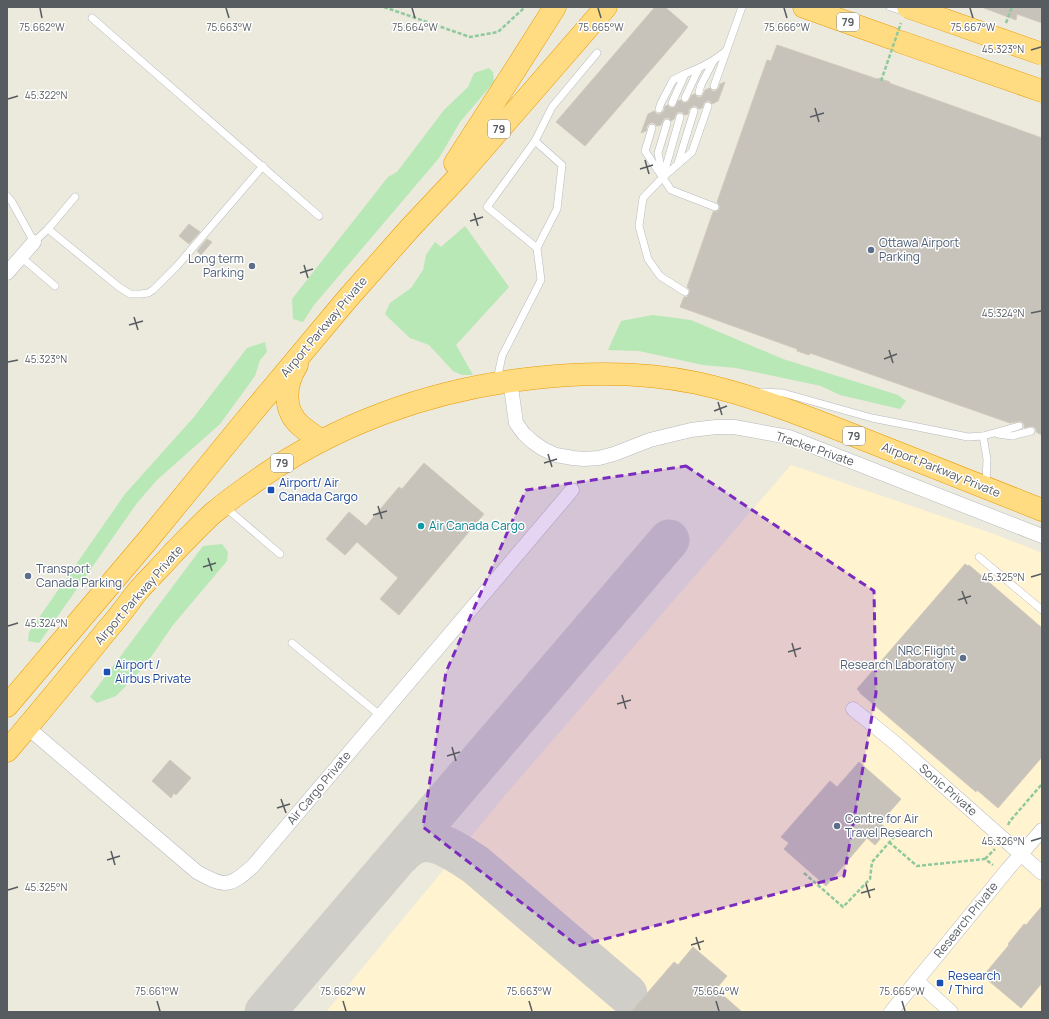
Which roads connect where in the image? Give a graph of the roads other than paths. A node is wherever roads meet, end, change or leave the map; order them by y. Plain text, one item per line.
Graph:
1 (555, 7) edge
2 (606, 7) edge
3 (742, 7) edge
4 (804, 7) edge
5 (890, 7) edge
6 (92, 18) dead end
7 (900, 27) edge
8 (726, 51) junction
9 (598, 53) dead end
10 (1042, 54) edge
11 (1042, 59) edge
12 (714, 60) junction
13 (699, 68) junction
14 (685, 74) junction
15 (714, 86) dead end
16 (1042, 91) edge
17 (699, 92) dead end
18 (685, 98) dead end
19 (672, 103) dead end
20 (708, 106) dead end
21 (659, 109) dead end
22 (694, 111) dead end
23 (680, 117) dead end
24 (666, 123) dead end
25 (652, 128) dead end
26 (535, 141) junction
27 (678, 164) junction
28 (263, 166) junction
29 (663, 177) junction
30 (7, 196) edge
31 (75, 197) dead end
32 (715, 207) dead end
33 (319, 216) dead end
34 (411, 227) junction
35 (48, 229) junction
36 (34, 242) junction
37 (537, 248) junction
38 (21, 257) junction
39 (7, 273) edge
40 (55, 286) dead end
41 (685, 292) dead end
42 (317, 334) junction
43 (504, 382) junction
44 (721, 389) junction
45 (1019, 426) dead end
46 (1032, 431) dead end
47 (996, 433) junction
48 (983, 436) junction
49 (321, 441) junction
50 (986, 488) junction
51 (572, 490) dead end
52 (223, 505) junction
53 (1042, 510) edge
54 (1042, 536) edge
55 (280, 554) dead end
56 (979, 557) dead end
57 (1042, 610) edge
58 (292, 643) dead end
59 (7, 706) edge
60 (853, 709) dead end
61 (7, 712) edge
62 (381, 716) junction
63 (27, 727) junction
64 (7, 751) edge
65 (1042, 830) edge
66 (1021, 854) junction
67 (1042, 873) edge
68 (917, 981) junction
69 (891, 1012) edge
70 (951, 1012) edge

1 - 34 highway, Airport Parkway Private / 79
2 - 34 highway, Airport Parkway Private / 79
3 - 8 lane
4 - 7 highway, 79
5 - 11 lane
6 - 28 lane
7 - 10 highway, 79, bridge
7 - 16 highway, 79
8 - 12 lane
8 - 15 lane
9 - 26 lane
12 - 13 lane
12 - 17 lane
13 - 14 lane
13 - 18 lane
14 - 19 lane
14 - 21 lane
20 - 27 lane
22 - 27 lane
23 - 29 lane
24 - 29 lane
25 - 29 lane
26 - 37 lane
26 - 37 lane
27 - 29 lane
28 - 33 lane
28 - 35 lane
29 - 32 lane
29 - 41 lane
30 - 36 lane
31 - 35 lane
34 - 42 highway, Airport Parkway Private / 79
35 - 36 lane
36 - 38 street
37 - 43 lane
38 - 39 street
38 - 40 lane
42 - 49 highway
42 - 59 highway, Airport Parkway Private / 79
43 - 44 highway, Airport Parkway Private / 79
43 - 49 highway, Airport Parkway Private / 79
43 - 54 street, Tracker Private
44 - 48 lane
44 - 50 highway, Airport Parkway Private / 79
45 - 47 lane
46 - 47 lane
47 - 48 lane
48 - 50 lane
49 - 52 highway, Airport Parkway Private / 79
50 - 53 highway, Airport Parkway Private / 79
51 - 62 street, Air Cargo Private
52 - 55 lane
52 - 63 highway, Airport Parkway Private / 79
56 - 57 lane
58 - 62 lane
60 - 66 street, Sonic Private
61 - 63 highway
62 - 63 street, Air Cargo Private
63 - 64 highway, Airport Parkway Private / 79
65 - 66 street, Research Private
66 - 67 street, Sonic Private
66 - 68 street, Research Private
68 - 69 street, Research Private
68 - 70 street

